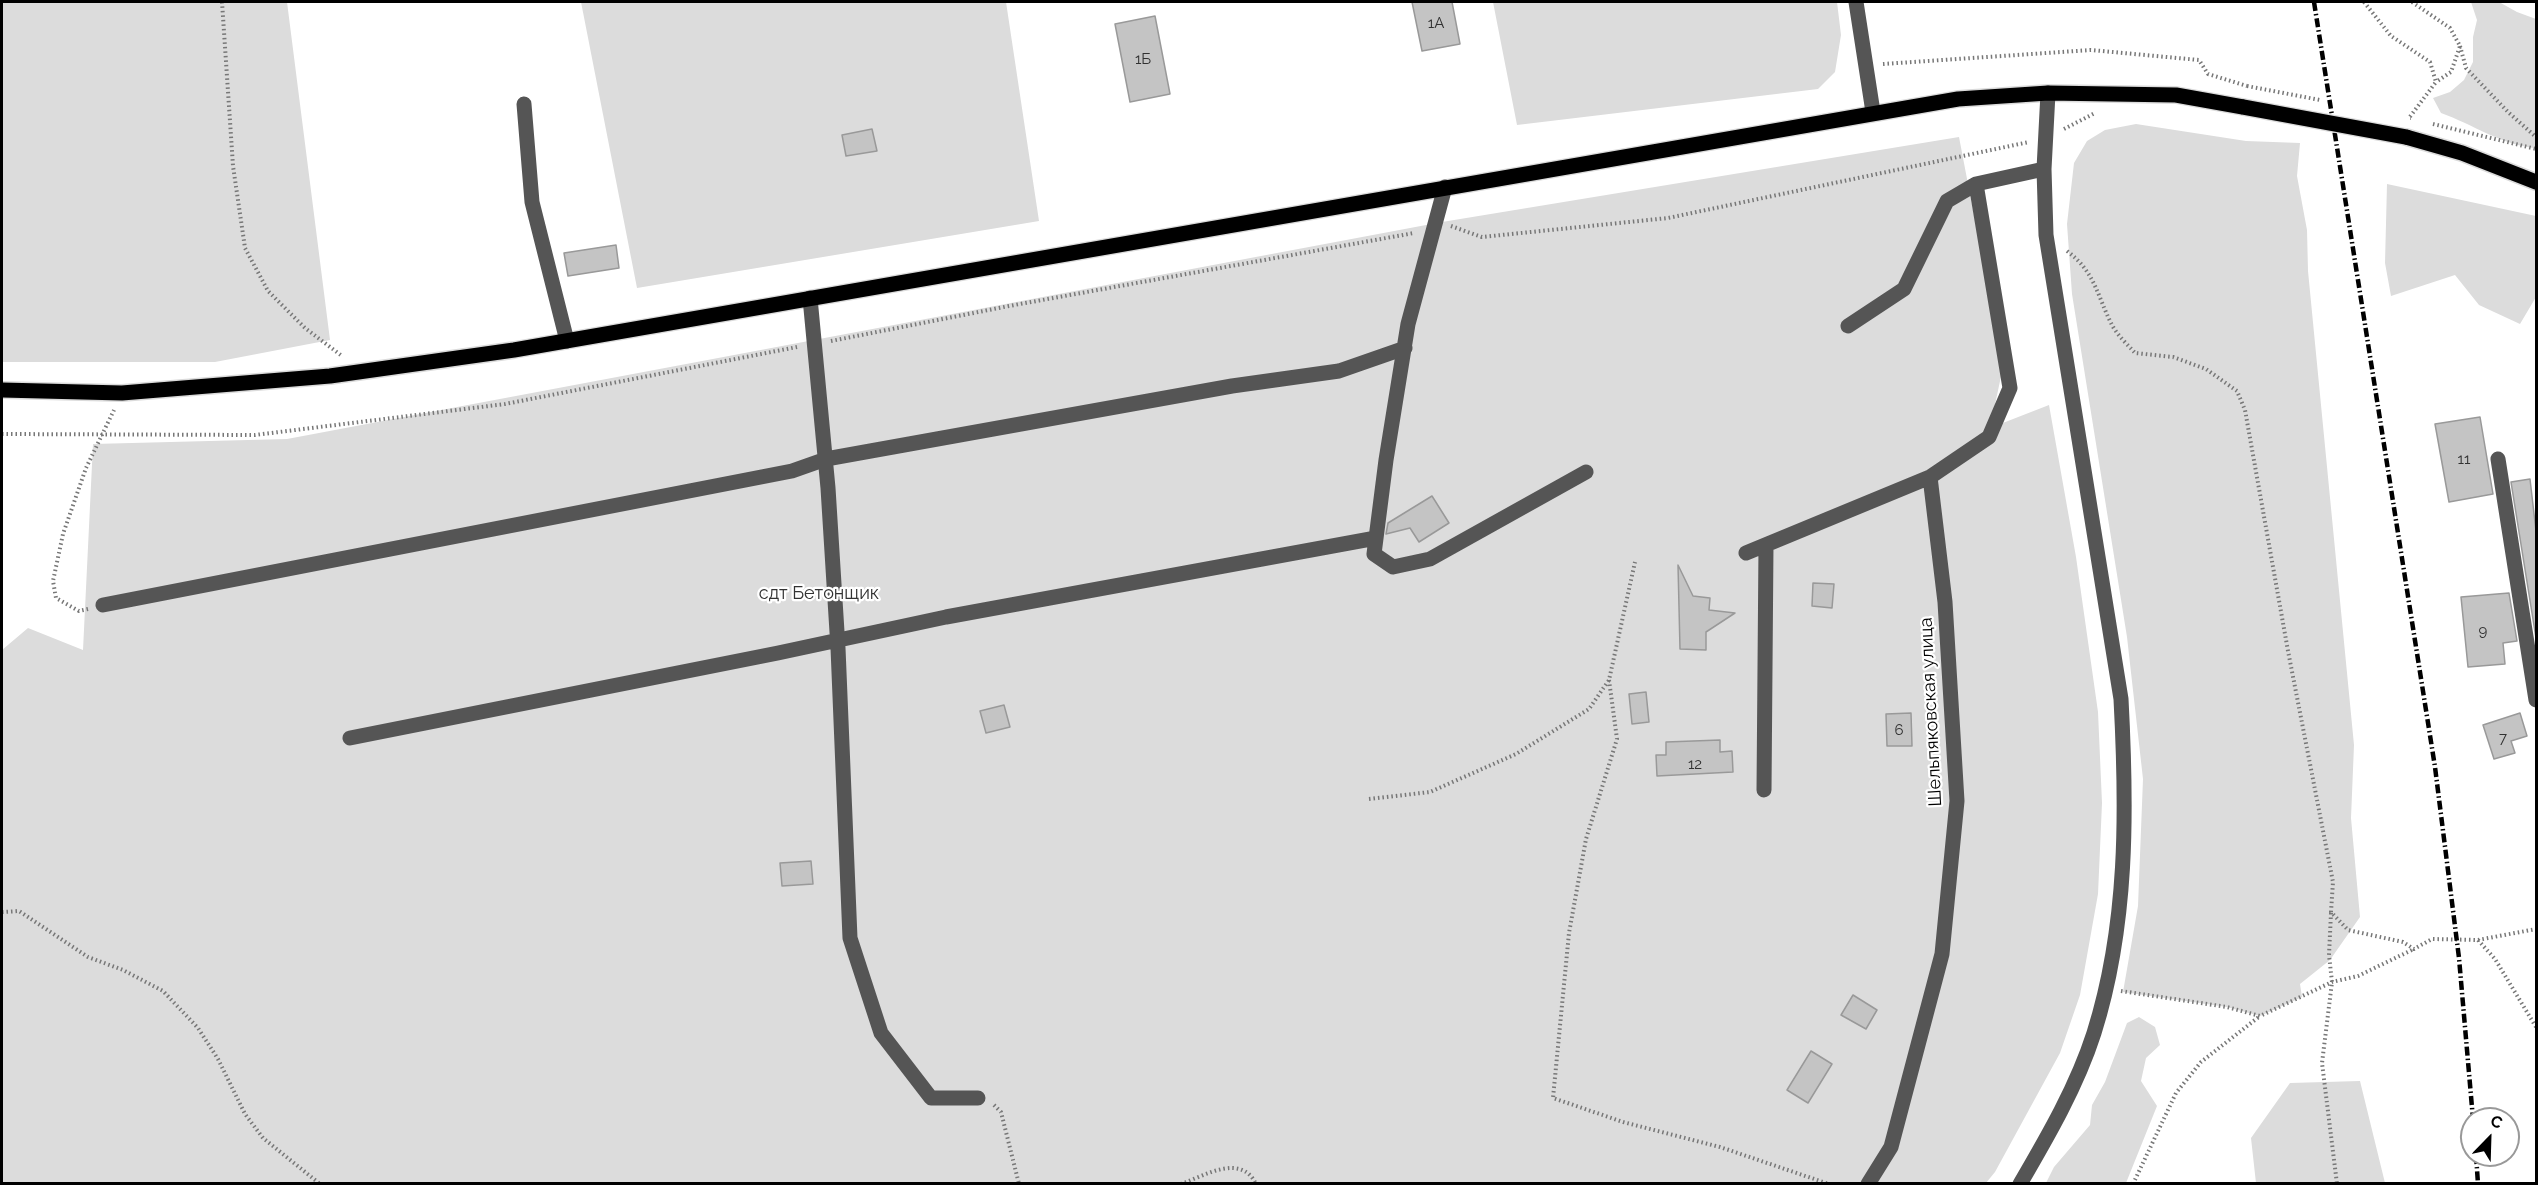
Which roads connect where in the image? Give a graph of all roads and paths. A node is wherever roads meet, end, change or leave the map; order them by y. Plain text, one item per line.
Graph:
1 (222, 2) edge
2 (1856, 2) edge
3 (2364, 2) edge
4 (2412, 2) edge
5 (2460, 46) junction
6 (1866, 65) junction
7 (2436, 82) junction
8 (2247, 86) dead end
9 (2048, 93) junction
10 (524, 104) dead end
11 (2101, 110) dead end
12 (1873, 112) junction
13 (2421, 121) dead end
14 (2432, 123) dead end
15 (2536, 137) edge
16 (2045, 139) junction
17 (2536, 149) edge
18 (2044, 169) junction
19 (2536, 182) edge
20 (1976, 184) junction
21 (1446, 187) junction
22 (1433, 230) junction
23 (2046, 235) junction
24 (810, 298) junction
25 (1848, 326) dead end
26 (567, 341) junction
27 (815, 344) junction
28 (1405, 348) junction
29 (363, 371) junction
30 (2, 390) edge
31 (122, 393) junction
32 (2, 434) edge
33 (103, 435) junction
34 (826, 459) junction
35 (2498, 459) dead end
36 (1586, 472) dead end
37 (1930, 477) junction
38 (1376, 538) junction
39 (1766, 544) junction
40 (1746, 553) dead end
41 (1635, 562) dead end
42 (103, 605) joint
43 (837, 640) junction
44 (1609, 680) junction
45 (2536, 700) edge
46 (350, 738) dead end
47 (1764, 790) dead end
48 (1369, 799) dead end
49 (2, 912) edge
50 (2331, 912) junction
51 (2536, 929) edge
52 (2478, 940) junction
53 (2414, 949) junction
54 (2332, 982) junction
55 (2106, 990) junction
56 (2260, 1016) junction
57 (2536, 1027) edge
58 (978, 1098) joint
59 (320, 1184) edge
60 (1018, 1184) edge
61 (1181, 1184) edge
62 (1257, 1184) edge
63 (1829, 1184) edge
64 (1868, 1184) edge
65 (2020, 1184) edge
66 (2133, 1184) edge
67 (2337, 1184) edge

1 - 29 path
2 - 6 street
3 - 7 path
4 - 5 path
5 - 7 path
5 - 15 path
6 - 8 path
6 - 12 street
7 - 13 path
9 - 12 main road
9 - 16 street
9 - 19 main road, bridge
10 - 26 street
11 - 16 path
12 - 21 main road
14 - 17 path
16 - 18 street
16 - 22 path
18 - 20 street
18 - 23 street
20 - 25 street
20 - 37 street
21 - 22 street
21 - 24 main road
22 - 27 path
22 - 28 street
23 - 50 path
23 - 55 street
24 - 26 main road
24 - 27 street
26 - 29 main road
27 - 33 path
27 - 34 street
28 - 34 street
28 - 38 street
29 - 31 main road
30 - 31 main road
31 - 33 path
32 - 33 path
33 - 42 path
34 - 42 street
34 - 43 street
35 - 45 street
36 - 38 street
37 - 39 street
37 - 64 street, Шельпяковская улица
38 - 43 street
39 - 40 street
39 - 47 street
41 - 44 path
43 - 46 street
43 - 58 street
44 - 48 path
44 - 63 path
49 - 59 path
50 - 53 path
50 - 54 path
51 - 52 path
52 - 53 path
52 - 57 path
53 - 54 path
54 - 56 path
54 - 67 path
55 - 56 path
55 - 65 street
56 - 66 path
58 - 60 path
61 - 62 path

